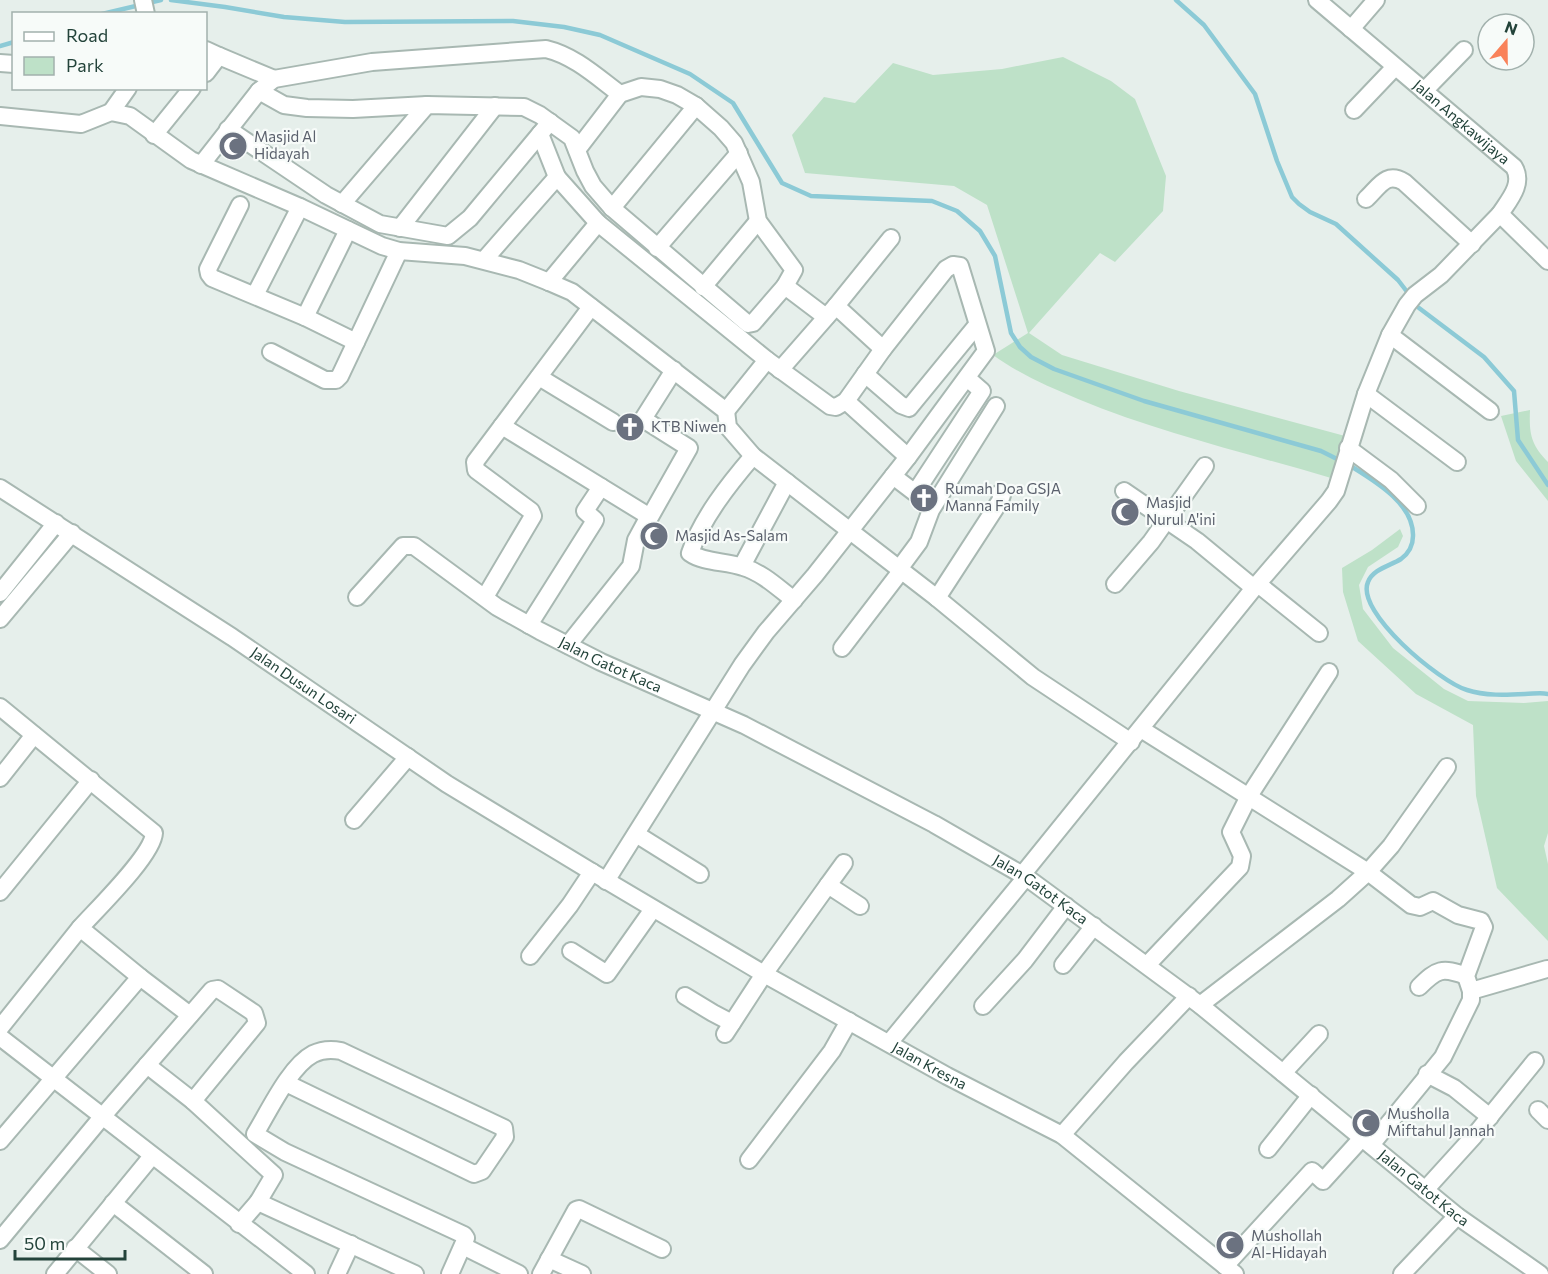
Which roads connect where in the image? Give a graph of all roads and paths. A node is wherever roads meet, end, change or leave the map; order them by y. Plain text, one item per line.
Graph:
1 (1317, 0) edge
2 (1376, 0) edge
3 (1351, 29) junction
4 (1464, 50) dead end
5 (212, 53) edge
6 (1395, 67) junction
7 (207, 70) edge
8 (274, 79) junction
9 (127, 90) edge
10 (190, 90) edge
11 (1424, 91) junction
12 (260, 92) junction
13 (620, 94) junction
14 (427, 105) junction
15 (495, 106) junction
16 (696, 106) junction
17 (1354, 110) dead end
18 (111, 112) junction
19 (0, 116) edge
20 (545, 128) junction
21 (228, 129) junction
22 (154, 135) junction
23 (577, 150) junction
24 (739, 153) junction
25 (201, 165) junction
26 (557, 177) junction
27 (1366, 199) dead end
28 (342, 204) junction
29 (240, 205) dead end
30 (300, 207) junction
31 (612, 208) junction
32 (1500, 214) junction
33 (758, 221) junction
34 (598, 223) junction
35 (400, 228) junction
36 (348, 230) junction
37 (891, 238) dead end
38 (1472, 244) junction
39 (657, 248) junction
40 (399, 251) junction
41 (484, 260) junction
42 (1548, 261) edge
43 (549, 282) junction
44 (785, 286) junction
45 (703, 287) junction
46 (255, 295) junction
47 (591, 307) junction
48 (831, 311) junction
49 (305, 317) junction
50 (977, 325) junction
51 (1390, 335) junction
52 (356, 342) junction
53 (883, 349) junction
54 (271, 352) dead end
55 (774, 365) junction
56 (674, 370) junction
57 (865, 374) junction
58 (539, 377) junction
59 (967, 378) junction
60 (1366, 394) junction
61 (846, 401) junction
62 (996, 406) dead end
63 (726, 411) junction
64 (1490, 411) dead end
65 (613, 422) dead end
66 (502, 426) junction
67 (1347, 450) junction
68 (753, 456) junction
69 (909, 457) junction
70 (1457, 462) dead end
71 (1205, 466) dead end
72 (892, 476) junction
73 (787, 482) junction
74 (601, 487) junction
75 (0, 488) edge
76 (1124, 491) dead end
77 (1000, 493) dead end
78 (1417, 506) dead end
79 (649, 516) junction
80 (1168, 520) junction
81 (56, 523) junction
82 (850, 530) junction
83 (72, 533) junction
84 (742, 566) junction
85 (900, 570) junction
86 (1115, 584) dead end
87 (1256, 586) junction
88 (0, 593) edge
89 (357, 597) dead end
90 (485, 597) junction
91 (936, 597) junction
92 (794, 600) junction
93 (0, 619) edge
94 (529, 625) junction
95 (1319, 633) dead end
96 (568, 645) junction
97 (842, 648) dead end
98 (1329, 672) dead end
99 (0, 707) edge
100 (713, 711) junction
101 (1141, 729) junction
102 (34, 735) junction
103 (1131, 742) junction
104 (408, 757) junction
105 (1447, 767) dead end
106 (0, 778) edge
107 (91, 780) junction
108 (1249, 796) junction
109 (354, 820) dead end
110 (636, 834) junction
111 (844, 864) dead end
112 (1368, 872) junction
113 (700, 874) dead end
114 (1024, 876) junction
115 (599, 877) junction
116 (828, 885) junction
117 (0, 892) edge
118 (860, 906) dead end
119 (1066, 906) junction
120 (653, 909) junction
121 (1094, 926) junction
122 (80, 928) junction
123 (572, 951) dead end
124 (530, 956) dead end
125 (1063, 965) dead end
126 (1147, 965) junction
127 (1547, 969) edge
128 (764, 974) junction
129 (140, 977) junction
130 (1468, 983) junction
131 (1419, 987) dead end
132 (685, 996) dead end
133 (1194, 1001) junction
134 (983, 1006) dead end
135 (190, 1015) junction
136 (849, 1021) junction
137 (0, 1028) edge
138 (1319, 1034) dead end
139 (0, 1037) edge
140 (889, 1043) junction
141 (1535, 1061) dead end
142 (147, 1065) junction
143 (1283, 1073) junction
144 (1427, 1074) junction
145 (52, 1078) junction
146 (286, 1083) junction
147 (1311, 1095) junction
148 (193, 1101) junction
149 (102, 1117) junction
150 (1490, 1117) junction
151 (255, 1134) junction
152 (1062, 1134) junction
153 (0, 1141) edge
154 (1366, 1142) junction
155 (245, 1148) junction
156 (1268, 1149) dead end
157 (285, 1152) junction
158 (152, 1156) junction
159 (749, 1160) dead end
160 (274, 1175) junction
161 (1425, 1190) junction
162 (258, 1202) junction
163 (113, 1203) junction
164 (1457, 1216) junction
165 (239, 1224) junction
166 (0, 1240) edge
167 (351, 1244) junction
168 (463, 1246) junction
169 (75, 1248) junction
170 (662, 1249) dead end
171 (549, 1259) junction
172 (1230, 1270) edge
173 (408, 1273) edge
174 (55, 1274) edge
175 (108, 1274) edge
176 (204, 1274) edge
177 (306, 1274) edge
178 (337, 1274) edge
179 (450, 1274) edge
180 (519, 1274) edge
181 (541, 1274) edge
182 (582, 1274) edge
183 (1402, 1274) edge
184 (1540, 1274) edge

1 - 3 street, Jalan Angkawijaya
2 - 3 street
3 - 6 street, Jalan Angkawijaya
4 - 11 street
5 - 7 street
5 - 8 street
6 - 11 street, Jalan Angkawijaya
6 - 17 street
8 - 12 street
8 - 13 street
9 - 18 street
10 - 22 street
11 - 32 street, Jalan Angkawijaya
12 - 14 street
12 - 21 street
13 - 16 street
13 - 23 street
14 - 15 street
14 - 28 street
15 - 20 street
15 - 35 street
16 - 24 street
16 - 31 street
18 - 19 street
18 - 22 street
20 - 23 street
20 - 26 street
20 - 35 street
21 - 25 street
21 - 28 street
22 - 25 street
23 - 31 street
24 - 33 street
24 - 39 street
25 - 30 street
26 - 34 street
26 - 41 street
27 - 38 street
28 - 35 street
29 - 46 street
30 - 36 street
30 - 46 street
31 - 39 street
32 - 38 street, Jalan Angkawijaya
32 - 42 street
33 - 44 street
33 - 45 street
34 - 43 street
34 - 55 street
36 - 40 street
36 - 49 street
37 - 48 street
38 - 51 street, Jalan Angkawijaya
39 - 45 street
40 - 41 street
40 - 52 street
41 - 43 street
43 - 47 street
44 - 45 street
44 - 48 street
46 - 49 street
47 - 56 street
47 - 58 street
48 - 53 street
48 - 55 street
49 - 52 street
50 - 53 street
50 - 57 street
50 - 59 street
51 - 60 street, Jalan Angkawijaya
51 - 64 street
52 - 54 street
53 - 57 street
55 - 61 street
55 - 63 street
56 - 63 street
56 - 79 street
57 - 61 street
58 - 65 street
58 - 66 street
59 - 69 street
59 - 72 street
60 - 67 street, Jalan Angkawijaya
60 - 70 street
61 - 69 street
62 - 85 street
63 - 68 street
66 - 74 street
66 - 90 street
67 - 78 street
67 - 87 street, Jalan Angkawijaya
68 - 73 street
68 - 84 street
69 - 72 street
71 - 80 street
72 - 82 street
73 - 82 street
73 - 84 street
74 - 79 street
74 - 94 street
75 - 81 street, Jalan Dusun Losari
76 - 80 street
77 - 91 street
79 - 96 street
80 - 86 street
80 - 87 street
81 - 83 street, Jalan Dusun Losari
81 - 88 street
82 - 85 street
82 - 92 street
83 - 93 street
83 - 104 street, Jalan Dusun Losari
84 - 92 street
85 - 91 street
85 - 97 street
87 - 95 street
87 - 101 street, Jalan Angkawijaya
89 - 90 street, Jalan Gatot Kaca
90 - 94 street, Jalan Gatot Kaca
91 - 103 street
92 - 100 street
94 - 96 street, Jalan Gatot Kaca
96 - 100 street, Jalan Gatot Kaca
98 - 108 street
99 - 102 street
100 - 110 street
100 - 114 street, Jalan Gatot Kaca
101 - 103 street, Jalan Angkawijaya
101 - 108 street
102 - 106 street
102 - 107 street
103 - 114 street, Jalan Angkawijaya
104 - 109 street
104 - 115 street, Jalan Dusun Losari
105 - 112 street
107 - 117 street
107 - 122 street
108 - 112 street
108 - 126 street
110 - 113 street
110 - 115 street
111 - 116 street
112 - 130 street
112 - 133 street
114 - 119 street, Jalan Gatot Kaca
114 - 140 street, Jalan Angkawijaya
115 - 120 street, Jalan Kresna
115 - 124 street
116 - 118 street
116 - 128 street
119 - 121 street, Jalan Gatot Kaca
119 - 134 street
120 - 123 street
120 - 128 street, Jalan Kresna
121 - 125 street
121 - 126 street, Jalan Gatot Kaca
122 - 129 street
122 - 137 street
126 - 133 street, Jalan Gatot Kaca
127 - 130 street
128 - 132 street
128 - 136 street, Jalan Kresna
129 - 135 street
129 - 145 street
130 - 131 street
130 - 144 street
133 - 143 street, Jalan Gatot Kaca
133 - 152 street
135 - 142 street
135 - 148 street
136 - 140 street, Jalan Kresna
136 - 159 street
138 - 143 street
139 - 145 street
140 - 152 street, Jalan Kresna
141 - 150 street
142 - 148 street
142 - 149 street
143 - 147 street, Jalan Gatot Kaca
144 - 150 street
144 - 154 street
145 - 149 street
145 - 153 street
146 - 146 street
146 - 151 street
147 - 154 street, Jalan Gatot Kaca
147 - 156 street
148 - 155 street
149 - 158 street
149 - 166 street
150 - 161 street
151 - 155 street
151 - 157 street
152 - 172 street, Jalan Kresna
154 - 161 street, Jalan Gatot Kaca
154 - 172 street
155 - 160 street
157 - 160 street
157 - 168 street
158 - 163 street
158 - 165 street
160 - 162 street
161 - 164 street, Jalan Gatot Kaca
162 - 165 street
162 - 167 street
163 - 169 street
163 - 176 street
164 - 183 street
164 - 184 street, Jalan Gatot Kaca
165 - 177 street
167 - 173 street
167 - 178 street
168 - 179 street
168 - 180 street
169 - 174 street
169 - 175 street
170 - 171 street
171 - 181 street
171 - 182 street

